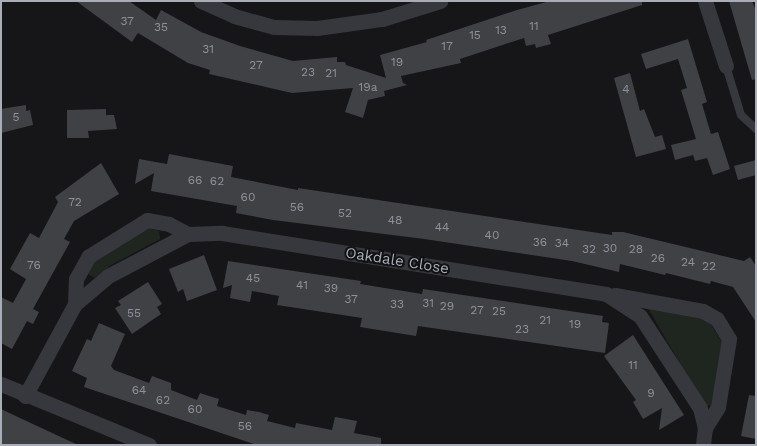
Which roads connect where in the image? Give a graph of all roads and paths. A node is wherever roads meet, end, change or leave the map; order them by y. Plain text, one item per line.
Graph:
1 (200, 1) edge
2 (440, 1) edge
3 (705, 1) edge
4 (726, 66) joint
5 (756, 129) edge
6 (188, 234) junction
7 (606, 294) junction
8 (75, 304) junction
9 (1, 384) edge
10 (25, 396) junction
11 (705, 428) junction
12 (149, 445) edge
13 (703, 445) edge

1 - 2 street
3 - 4 street
4 - 5 lane
6 - 7 street, Oakdale Close
6 - 8 street, Oakdale Close
6 - 8 street, Oakdale Close
7 - 11 street, Oakdale Close
7 - 11 street, Oakdale Close
8 - 10 street, Oakdale Close
9 - 10 street
10 - 12 street
11 - 13 street, Oakdale Close

